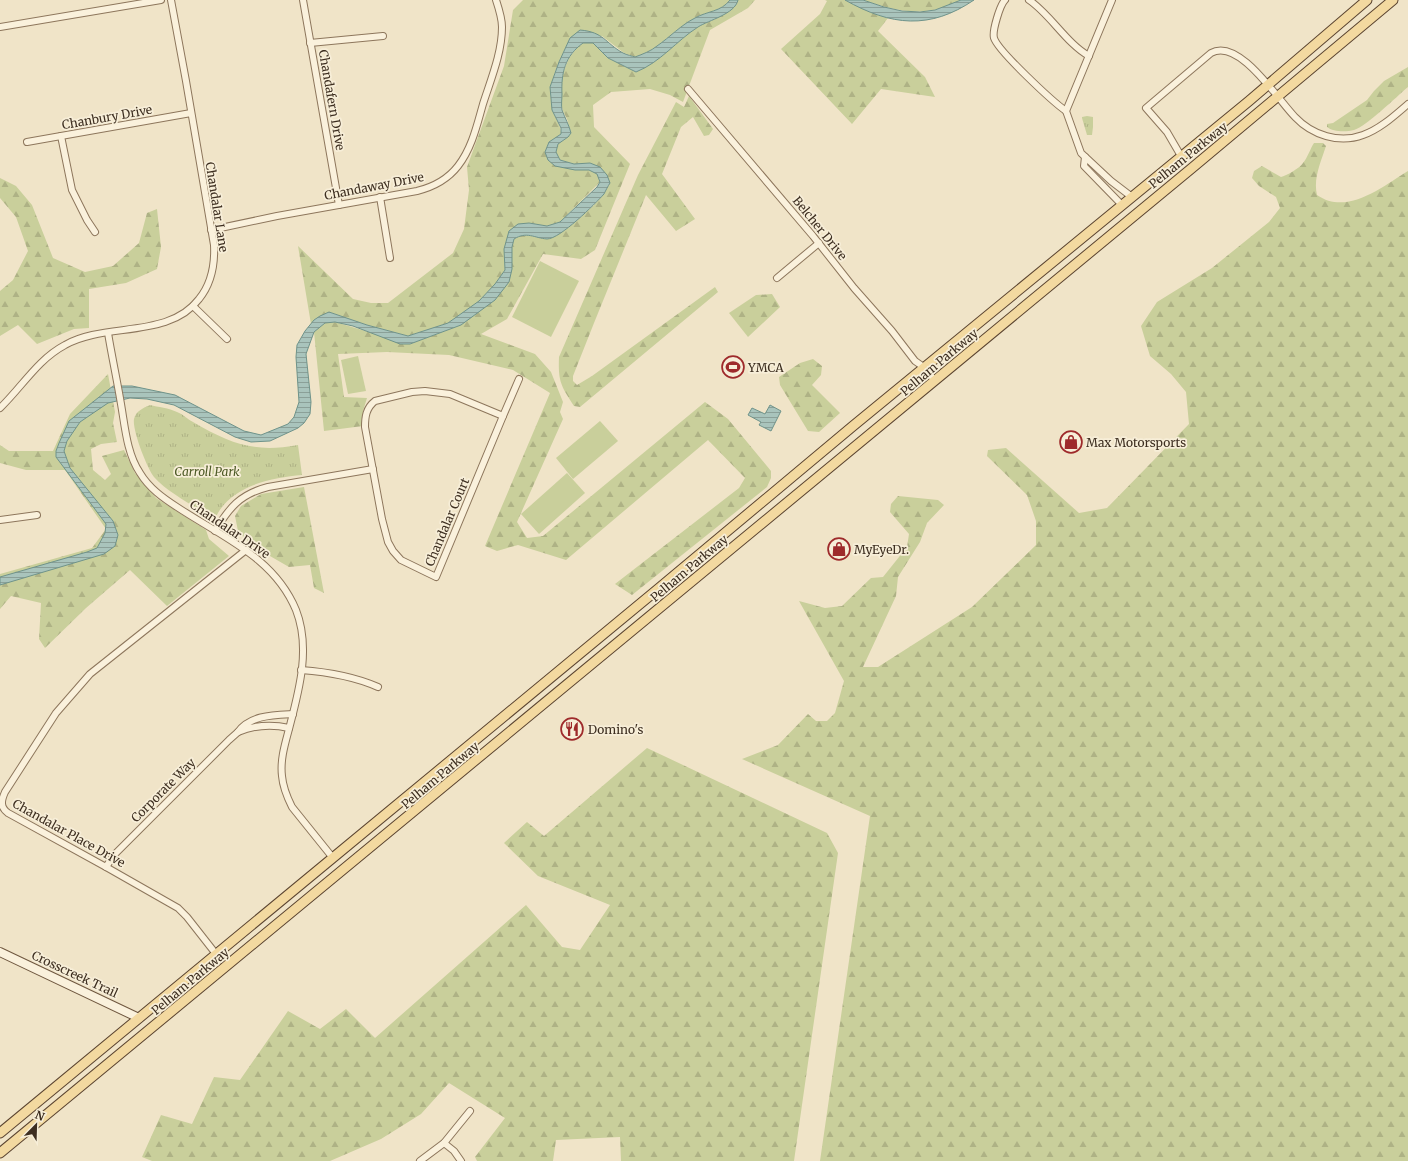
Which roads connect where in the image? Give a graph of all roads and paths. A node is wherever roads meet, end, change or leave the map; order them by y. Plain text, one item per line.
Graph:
1 (161, 0) edge
2 (170, 0) edge
3 (303, 0) edge
4 (496, 0) edge
5 (1005, 0) edge
6 (1029, 0) edge
7 (1111, 0) edge
8 (1367, 0) edge
9 (1393, 0) edge
10 (0, 27) edge
11 (383, 36) dead end
12 (310, 43) junction
13 (1089, 56) junction
14 (1268, 85) junction
15 (688, 89) dead end
16 (1278, 97) junction
17 (1408, 104) edge
18 (1066, 111) junction
19 (191, 114) junction
20 (61, 136) junction
21 (27, 142) dead end
22 (1181, 156) junction
23 (1085, 157) junction
24 (380, 197) junction
25 (1132, 197) junction
26 (339, 205) junction
27 (1122, 205) junction
28 (1142, 208) junction
29 (211, 230) junction
30 (95, 232) dead end
31 (819, 243) junction
32 (390, 258) dead end
33 (777, 278) dead end
34 (1001, 305) junction
35 (193, 306) junction
36 (1011, 318) junction
37 (108, 333) junction
38 (965, 335) junction
39 (227, 339) dead end
40 (975, 348) junction
41 (925, 368) junction
42 (519, 379) dead end
43 (935, 381) junction
44 (897, 391) junction
45 (907, 404) junction
46 (0, 408) edge
47 (504, 416) junction
48 (373, 469) junction
49 (789, 480) junction
50 (804, 489) junction
51 (37, 515) dead end
52 (0, 520) edge
53 (215, 531) junction
54 (246, 550) junction
55 (631, 612) junction
56 (641, 624) junction
57 (301, 670) junction
58 (557, 672) junction
59 (568, 684) junction
60 (378, 687) dead end
61 (293, 714) junction
62 (289, 728) junction
63 (489, 728) junction
64 (238, 732) junction
65 (500, 740) junction
66 (364, 832) junction
67 (375, 844) junction
68 (333, 858) junction
69 (106, 867) junction
70 (344, 870) junction
71 (0, 952) edge
72 (216, 954) junction
73 (207, 962) junction
74 (216, 975) junction
75 (139, 1018) junction
76 (152, 1028) junction
77 (470, 1111) dead end
78 (0, 1133) edge
79 (444, 1143) junction
80 (0, 1153) edge
81 (420, 1161) edge
82 (461, 1161) edge

1 - 10 street
2 - 19 street, Chandalar Lane
3 - 12 street, Chandafern Drive
4 - 24 street, Chandaway Drive
5 - 18 street
6 - 13 street
7 - 13 street
8 - 14 main road, Pelham Parkway
9 - 16 main road, Pelham Parkway
11 - 12 street
12 - 26 street, Chandafern Drive
13 - 18 street
14 - 16 street
14 - 22 main road, Pelham Parkway
14 - 22 street
15 - 31 street, Belcher Drive
16 - 17 street
16 - 28 main road, Pelham Parkway
18 - 23 street
19 - 20 street, Chanbury Drive
19 - 29 street, Chandalar Lane
20 - 21 street, Chanbury Drive
20 - 30 street
22 - 25 main road, Pelham Parkway
23 - 25 street
23 - 27 street
24 - 26 street, Chandaway Drive
24 - 32 street
25 - 27 main road, Pelham Parkway
25 - 28 main road
26 - 29 street, Chandaway Drive
27 - 34 main road, Pelham Parkway
28 - 36 main road, Pelham Parkway
29 - 35 street, Chandalar Lane
31 - 33 street
31 - 41 street, Belcher Drive
34 - 36 main road
34 - 38 main road, Pelham Parkway
35 - 37 street, Chandalar Lane
35 - 39 street
36 - 40 main road, Pelham Parkway
37 - 46 street, Chandalar Lane
37 - 53 street, Chandalar Drive
38 - 40 main road
38 - 41 main road, Pelham Parkway
40 - 43 main road, Pelham Parkway
41 - 43 street, Belcher Drive
41 - 44 main road, Pelham Parkway
42 - 47 street, Chandalar Court
43 - 45 main road, Pelham Parkway
44 - 45 main road
44 - 49 main road, Pelham Parkway
45 - 50 main road, Pelham Parkway
47 - 48 street, Chandalar Court
47 - 48 street, Chandalar Court
48 - 53 street
49 - 50 main road
49 - 55 main road, Pelham Parkway
50 - 56 main road, Pelham Parkway
51 - 52 street
53 - 54 street, Chandalar Drive
54 - 57 street, Chandalar Drive
54 - 69 street, Chandalar Place Drive
55 - 56 main road
55 - 58 main road, Pelham Parkway
56 - 59 main road, Pelham Parkway
57 - 60 street
57 - 61 street, Chandalar Drive
58 - 59 main road
58 - 63 main road, Pelham Parkway
59 - 65 main road, Pelham Parkway
61 - 62 street, Chandalar Drive
61 - 64 street, Corporate Way
62 - 64 street, Corporate Way
62 - 68 street, Chandalar Drive
63 - 65 main road
63 - 66 main road, Pelham Parkway
64 - 69 street, Corporate Way
65 - 67 main road, Pelham Parkway
66 - 67 main road
66 - 68 main road, Pelham Parkway
67 - 70 main road, Pelham Parkway
68 - 70 main road
68 - 72 main road, Pelham Parkway
69 - 72 street, Chandalar Place Drive
70 - 74 main road, Pelham Parkway
71 - 75 street, Crosscreek Trail
72 - 73 main road, Pelham Parkway
73 - 74 main road
73 - 75 main road, Pelham Parkway
74 - 76 main road, Pelham Parkway
75 - 76 main road
75 - 78 main road, Pelham Parkway
76 - 80 main road, Pelham Parkway
77 - 79 street
79 - 81 street
79 - 82 street

